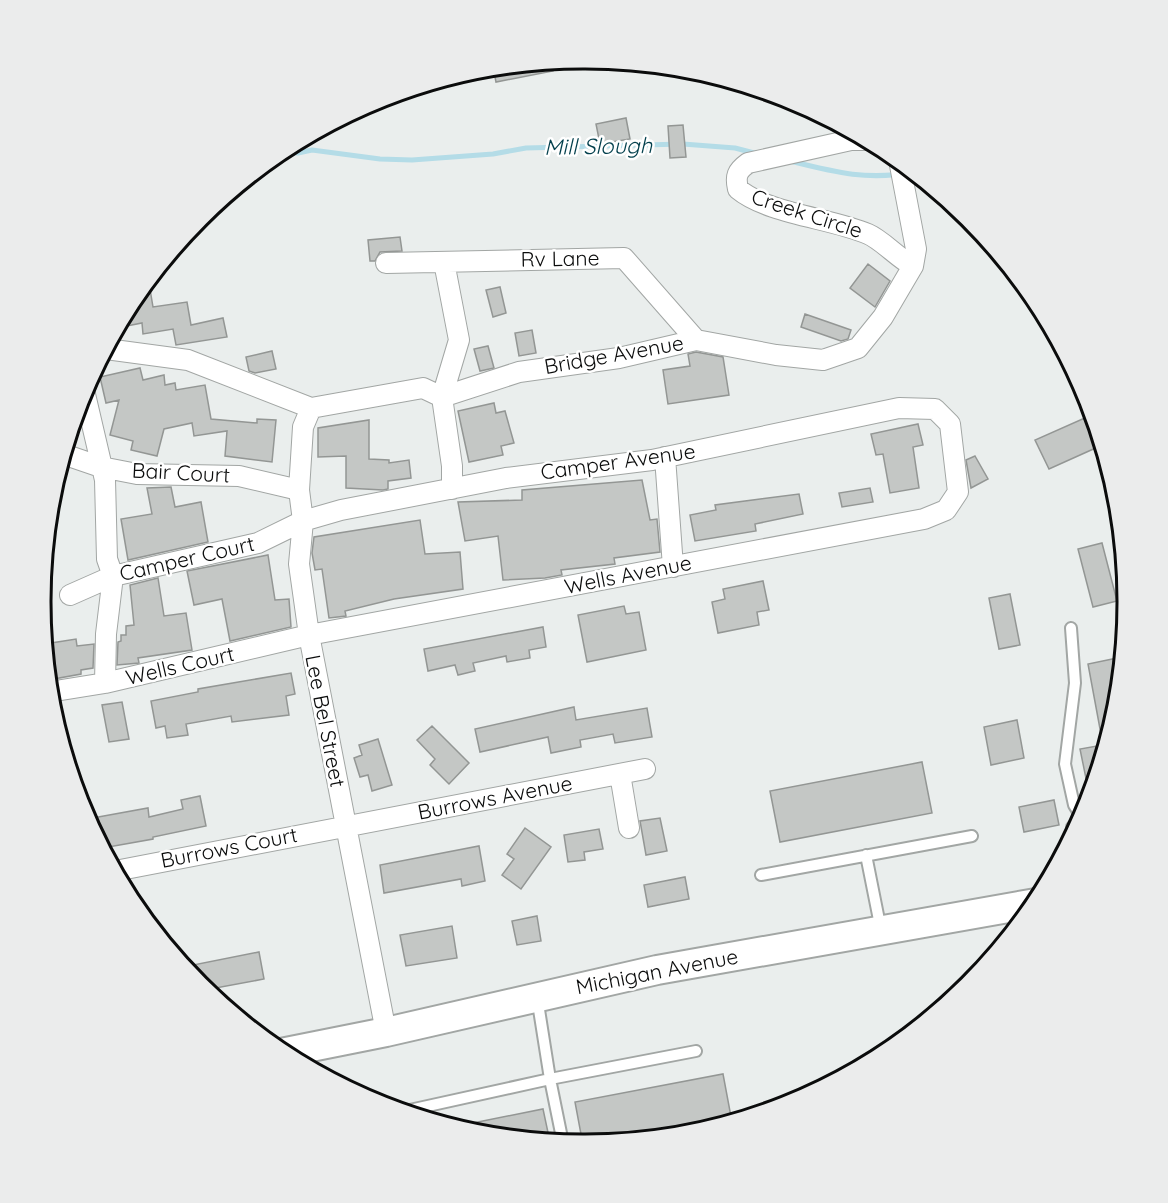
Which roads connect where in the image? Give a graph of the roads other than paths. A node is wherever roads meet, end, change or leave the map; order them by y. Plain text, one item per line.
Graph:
1 (850, 140) edge
2 (902, 174) edge
3 (444, 262) junction
4 (386, 263) dead end
5 (913, 266) junction
6 (696, 340) junction
7 (114, 350) edge
8 (442, 397) junction
9 (88, 408) edge
10 (311, 408) junction
11 (71, 457) edge
12 (665, 457) junction
13 (101, 467) junction
14 (453, 489) junction
15 (299, 490) junction
16 (946, 510) joint
17 (303, 521) junction
18 (673, 567) junction
19 (113, 576) junction
20 (70, 595) dead end
21 (1071, 628) dead end
22 (309, 634) junction
23 (105, 683) junction
24 (59, 690) edge
25 (645, 769) dead end
26 (620, 774) junction
27 (1075, 807) edge
28 (344, 826) junction
29 (629, 828) dead end
30 (972, 836) dead end
31 (867, 855) junction
32 (123, 869) edge
33 (762, 875) dead end
34 (1022, 906) edge
35 (881, 930) junction
36 (537, 997) junction
37 (386, 1032) junction
38 (297, 1051) edge
39 (696, 1051) dead end
40 (550, 1079) junction
41 (421, 1108) edge
42 (561, 1133) edge

1 - 5 street, Creek Circle
2 - 5 street
3 - 4 street, Rv Lane
3 - 6 street, Rv Lane
3 - 8 street
5 - 6 street, Bridge Avenue
6 - 8 street, Bridge Avenue
7 - 10 street
8 - 10 street
8 - 14 street
9 - 13 street
10 - 15 street, Lee Bel Street
11 - 13 street, Bair Court
12 - 14 street, Camper Avenue
12 - 16 street, Camper Avenue
12 - 18 street
13 - 15 street, Bair Court
13 - 19 street
14 - 17 street, Camper Avenue
15 - 17 street, Lee Bel Street
16 - 18 street, Wells Avenue
17 - 19 street, Camper Court
17 - 22 street, Lee Bel Street
18 - 22 street, Wells Avenue
19 - 20 street, Camper Court
19 - 23 street
21 - 27 lane
22 - 23 street, Wells Court
22 - 28 street, Lee Bel Street
23 - 24 street, Wells Court
25 - 26 street, Burrows Avenue
26 - 28 street, Burrows Avenue
26 - 29 street
28 - 32 street, Burrows Court
28 - 37 street, Lee Bel Street
30 - 31 lane
31 - 33 lane
31 - 35 lane
34 - 35 main road, Michigan Avenue
35 - 36 main road, Michigan Avenue
36 - 37 main road, Michigan Avenue
36 - 40 lane
37 - 38 main road, Michigan Avenue
39 - 40 lane
40 - 41 lane
40 - 42 lane

